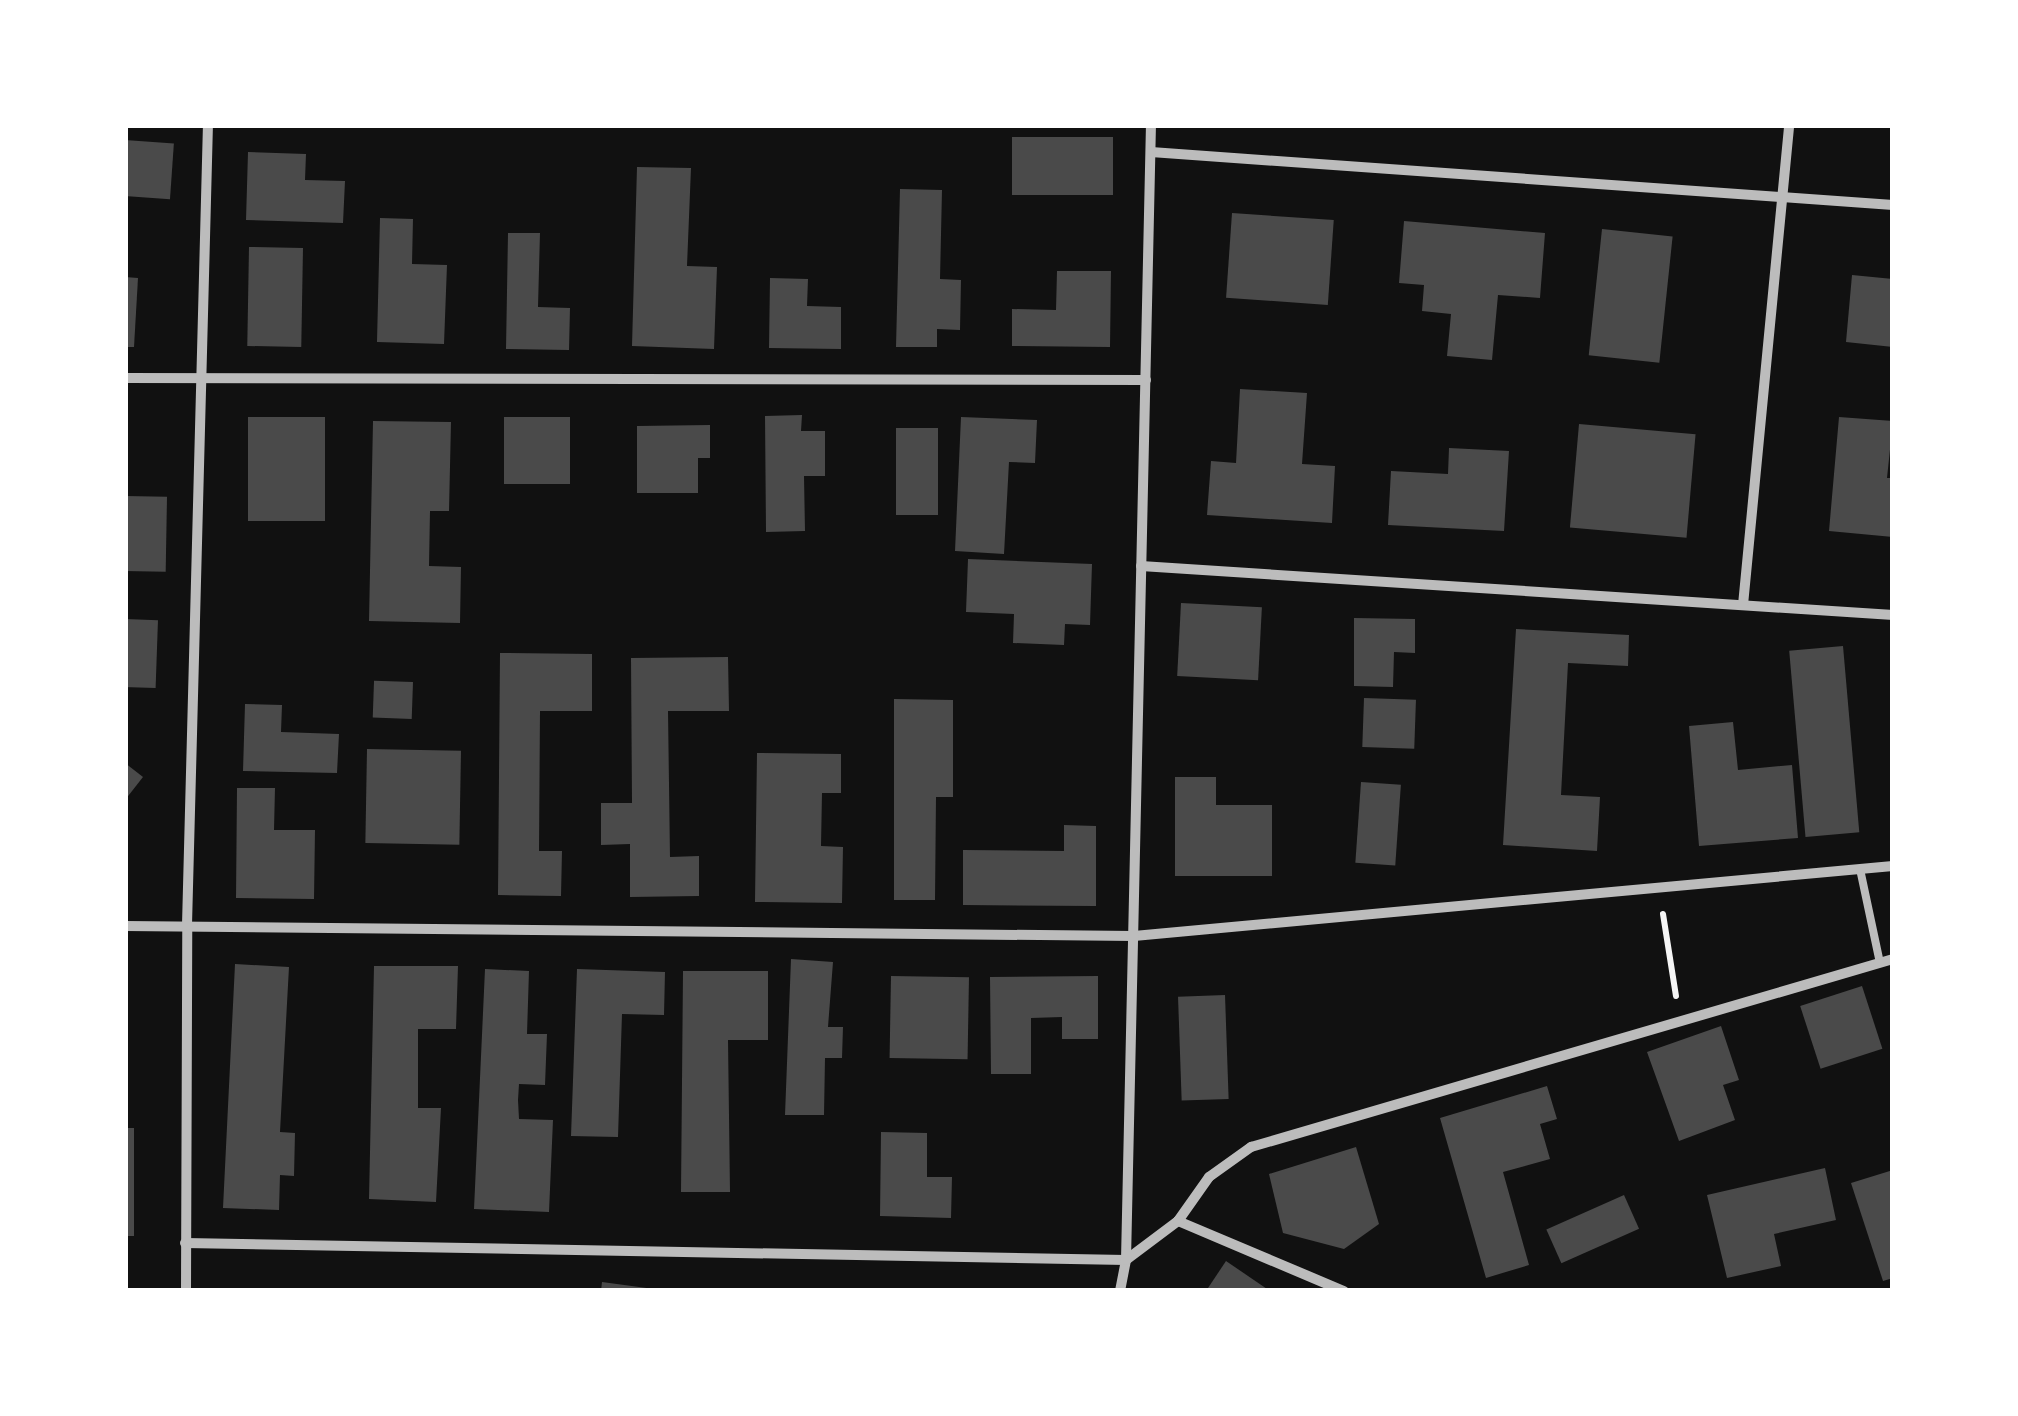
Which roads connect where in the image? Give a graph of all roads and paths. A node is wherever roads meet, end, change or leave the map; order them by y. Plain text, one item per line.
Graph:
1 (208, 125) edge
2 (1151, 125) edge
3 (1789, 125) edge
4 (1151, 152) junction
5 (1785, 199) junction
6 (1893, 205) edge
7 (125, 378) edge
8 (203, 378) junction
9 (1146, 380) junction
10 (1142, 566) junction
11 (1742, 605) junction
12 (1893, 615) edge
13 (1893, 866) edge
14 (1860, 870) junction
15 (1658, 890) junction
16 (187, 925) junction
17 (125, 926) edge
18 (1134, 936) junction
19 (1893, 959) edge
20 (1880, 963) junction
21 (1680, 1022) junction
22 (1178, 1220) junction
23 (185, 1243) junction
24 (1126, 1260) junction
25 (186, 1291) edge
26 (1120, 1291) edge
27 (1344, 1291) edge

1 - 8 street
2 - 4 street
3 - 5 street
4 - 5 street
4 - 9 street
5 - 6 street
5 - 11 street
7 - 8 street
8 - 9 street
8 - 16 street
9 - 10 street
10 - 11 street
10 - 18 street
11 - 12 street
13 - 14 street
14 - 15 street
14 - 20 lane
15 - 18 street
15 - 21 path
16 - 17 street
16 - 18 street
16 - 23 street
18 - 24 street
19 - 20 street
20 - 21 street
21 - 22 street
22 - 24 street
22 - 27 street
23 - 24 street
23 - 25 street
24 - 26 street

